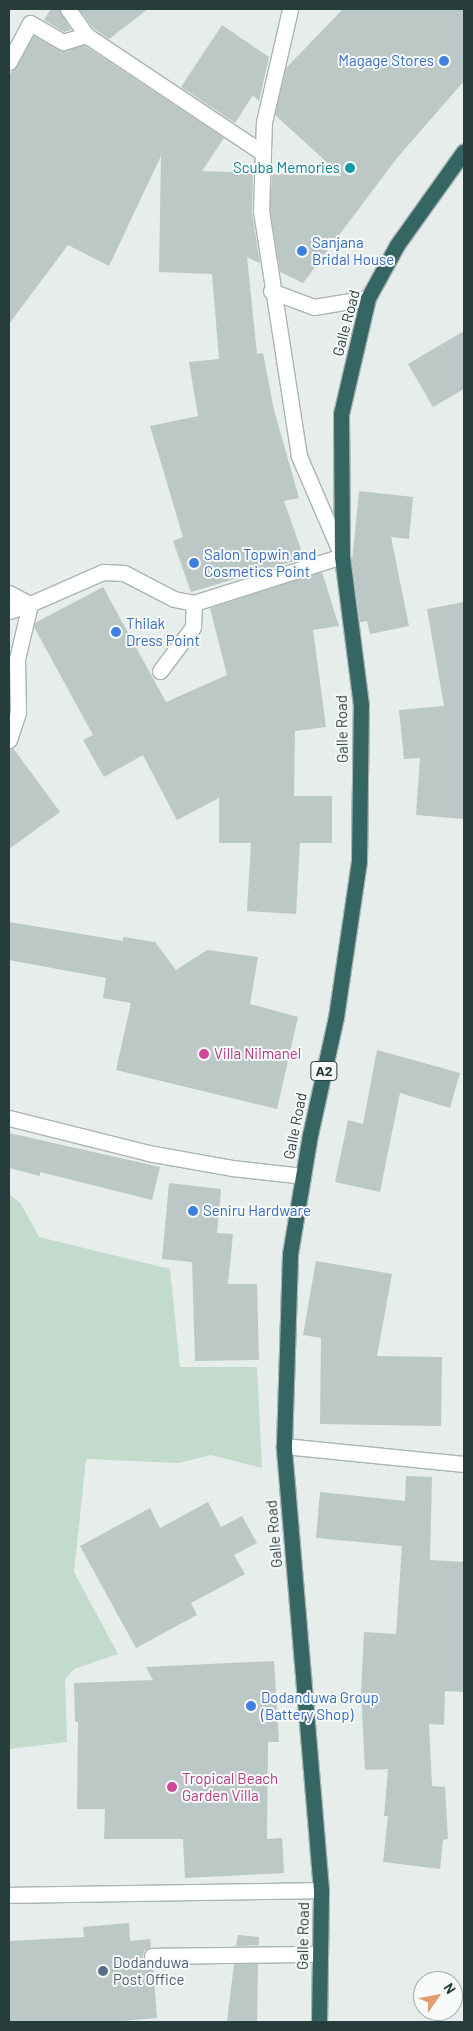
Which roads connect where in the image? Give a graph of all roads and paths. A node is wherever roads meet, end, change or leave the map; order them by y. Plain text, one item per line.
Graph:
1 (68, 9) edge
2 (290, 9) edge
3 (86, 35) junction
4 (9, 62) edge
5 (464, 151) edge
6 (263, 153) junction
7 (271, 291) junction
8 (368, 298) junction
9 (342, 556) junction
10 (9, 593) edge
11 (194, 603) junction
12 (30, 604) junction
13 (9, 611) edge
14 (160, 671) dead end
15 (9, 740) edge
16 (9, 1118) edge
17 (303, 1176) junction
18 (284, 1446) junction
19 (464, 1464) edge
20 (321, 1890) junction
21 (9, 1895) edge
22 (320, 1954) junction
23 (152, 1956) dead end
24 (319, 2022) edge

1 - 3 street
2 - 6 street
3 - 4 street
3 - 6 street
5 - 8 highway, Galle Road / A2
6 - 7 street
7 - 8 street
7 - 9 street
8 - 9 highway, Galle Road / A2
9 - 11 street
9 - 17 highway, Galle Road / A2
10 - 12 street
11 - 12 street
11 - 14 street
12 - 13 street
12 - 15 street
16 - 17 street
17 - 18 highway, Galle Road / A2
18 - 19 street
18 - 20 highway, Galle Road / A2
20 - 21 street
20 - 22 highway, Galle Road / A2
22 - 23 street
22 - 24 highway, Galle Road / A2

